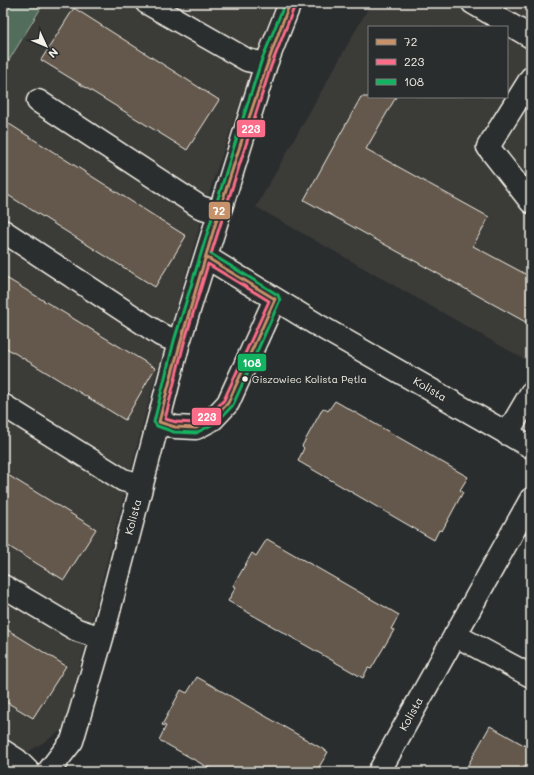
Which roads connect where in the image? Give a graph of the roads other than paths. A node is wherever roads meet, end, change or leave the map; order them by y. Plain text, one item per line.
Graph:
1 (147, 3) edge
2 (290, 3) edge
3 (473, 3) edge
4 (531, 37) edge
5 (266, 64) junction
6 (531, 78) edge
7 (38, 102) dead end
8 (531, 202) edge
9 (219, 213) junction
10 (3, 231) edge
11 (206, 257) junction
12 (275, 299) junction
13 (179, 342) junction
14 (531, 393) edge
15 (3, 405) edge
16 (159, 422) junction
17 (507, 434) junction
18 (531, 447) edge
19 (142, 485) junction
20 (531, 499) edge
21 (3, 586) edge
22 (455, 635) junction
23 (102, 638) junction
24 (531, 676) edge
25 (3, 751) edge
26 (29, 772) edge
27 (48, 772) edge
28 (379, 772) edge

1 - 5 street
2 - 5 street, Kolista
3 - 4 street
5 - 9 street, Kolista
6 - 8 street
7 - 9 street
9 - 11 street, Kolista
10 - 13 street
11 - 12 street, Kolista
11 - 13 street, Kolista
12 - 16 street
12 - 17 street, Kolista
13 - 16 street, Kolista
14 - 17 street
15 - 19 street
16 - 19 street, Kolista
17 - 18 street, Kolista
19 - 23 street, Kolista
20 - 22 street, Kolista
21 - 23 street
22 - 24 street
22 - 28 street, Kolista
23 - 27 street, Kolista
25 - 26 street

